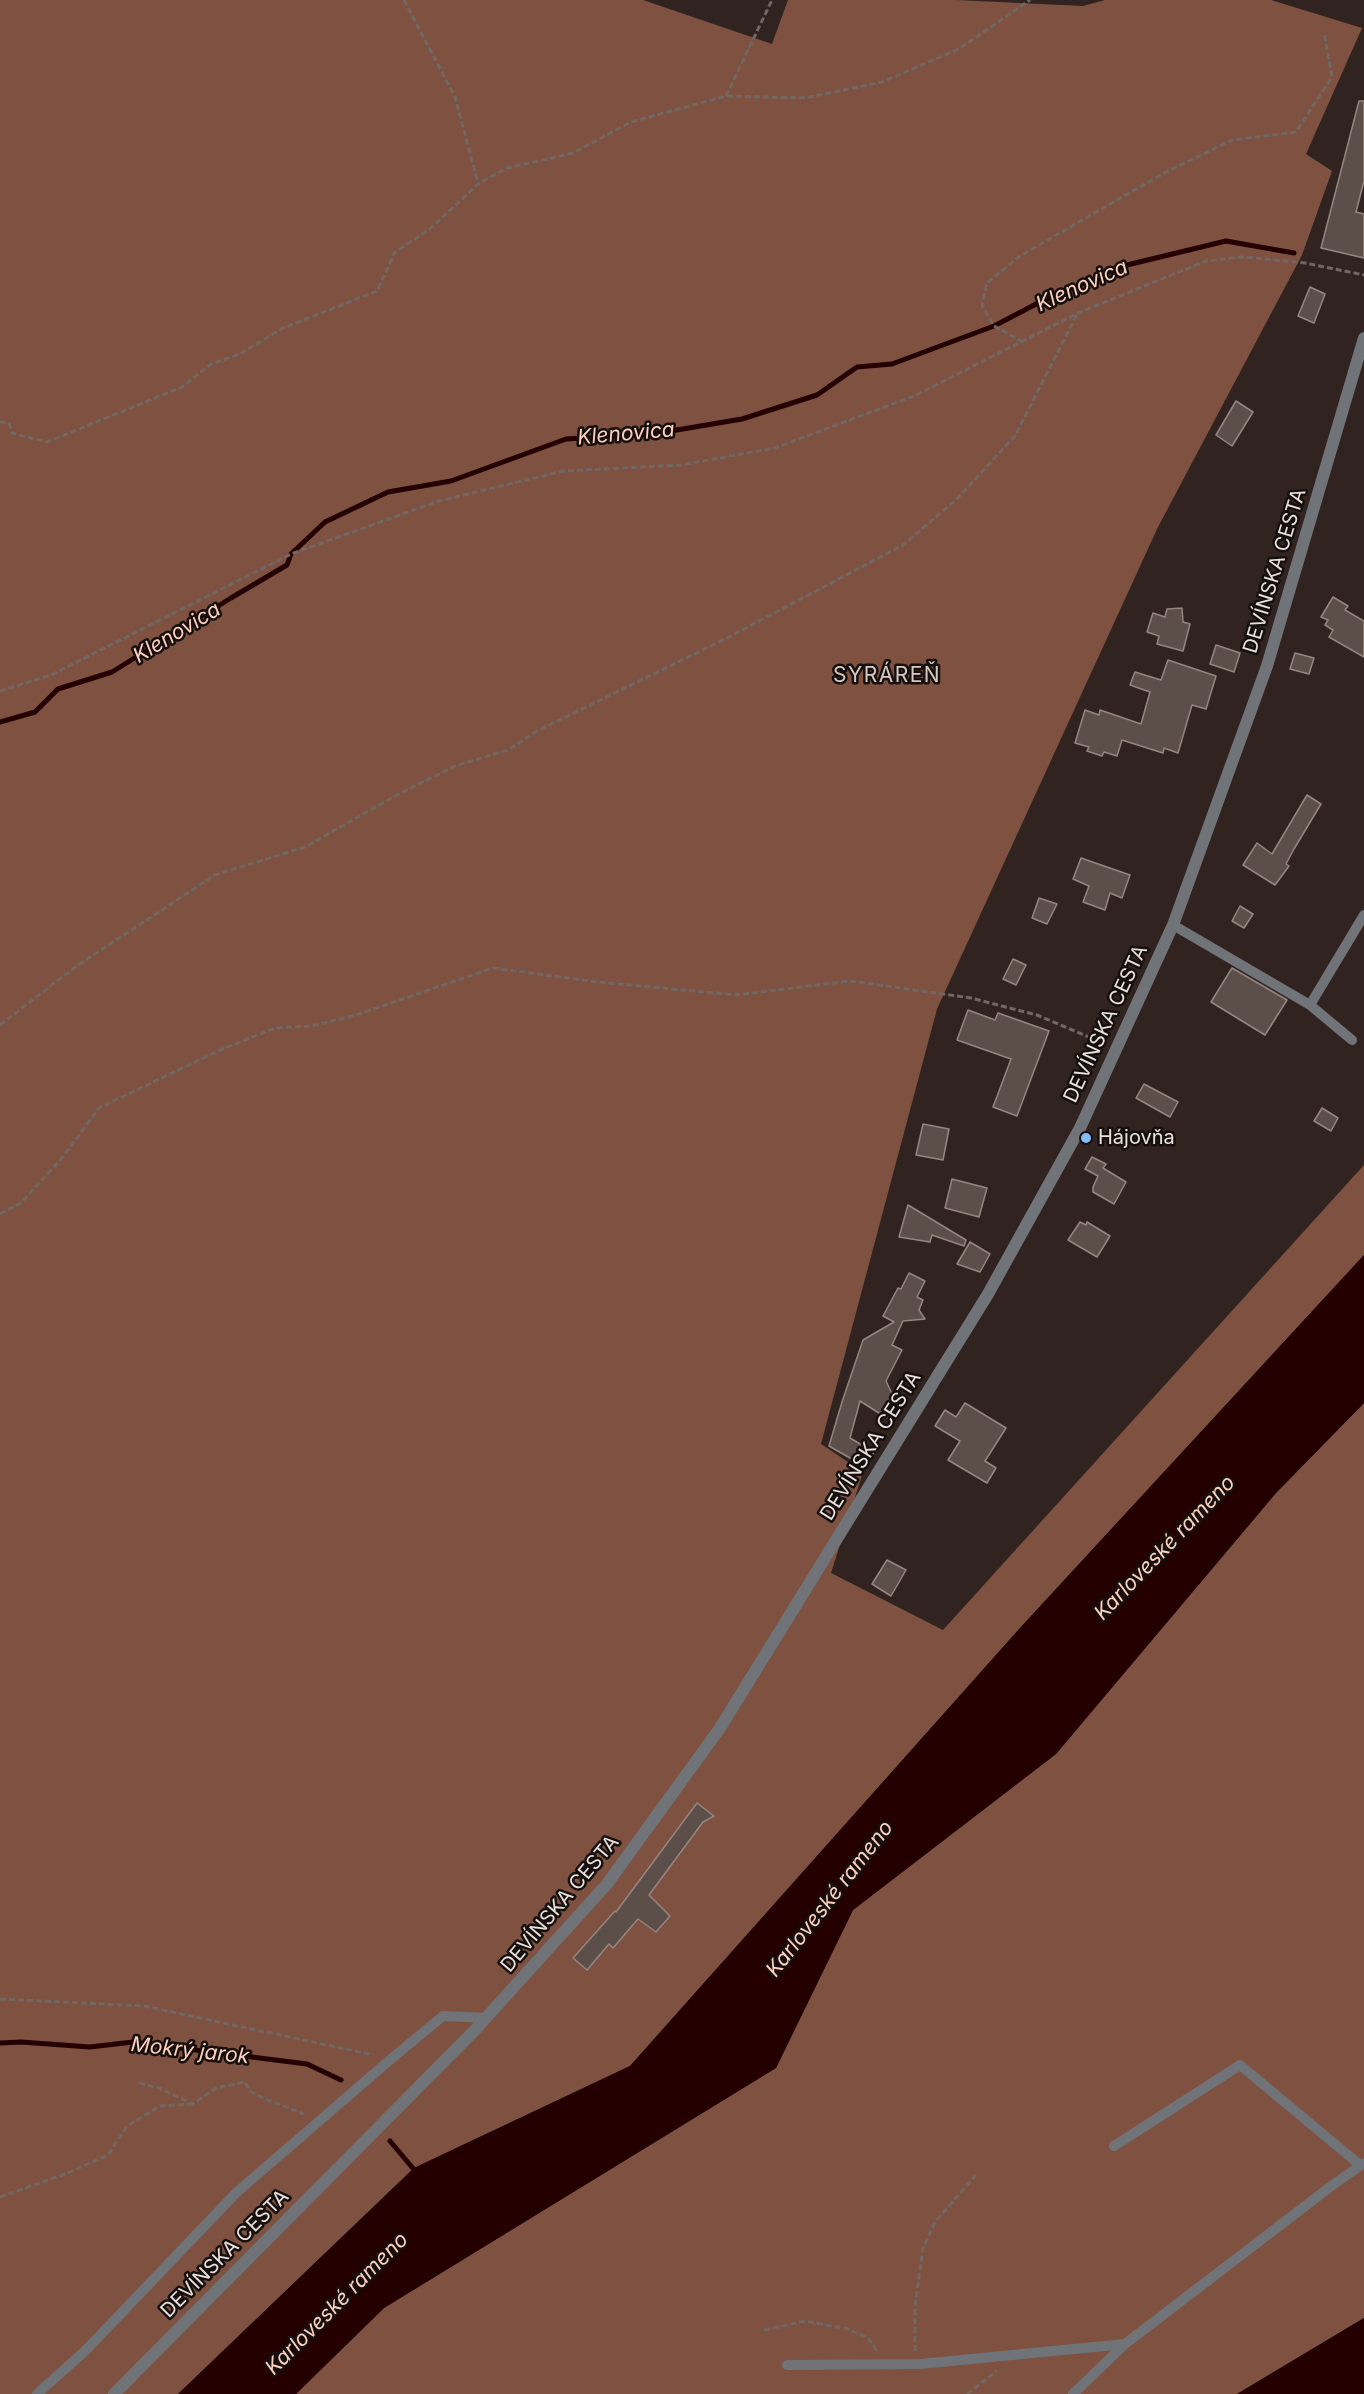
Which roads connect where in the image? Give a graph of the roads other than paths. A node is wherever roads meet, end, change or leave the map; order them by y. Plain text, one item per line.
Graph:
1 (1364, 338) edge
2 (1364, 915) edge
3 (1173, 925) junction
4 (1310, 1005) junction
5 (1352, 1040) dead end
6 (487, 2018) junction
7 (1114, 2146) dead end
8 (1362, 2164) edge
9 (1125, 2344) junction
10 (787, 2365) dead end
11 (37, 2394) edge
12 (114, 2394) edge
13 (1073, 2394) edge

1 - 3 street, DEVÍNSKA CESTA
2 - 4 lane
3 - 4 lane
3 - 6 street, DEVÍNSKA CESTA
4 - 5 lane
6 - 11 lane
6 - 12 street, DEVÍNSKA CESTA
7 - 8 lane
8 - 9 lane
9 - 10 lane
9 - 13 lane

